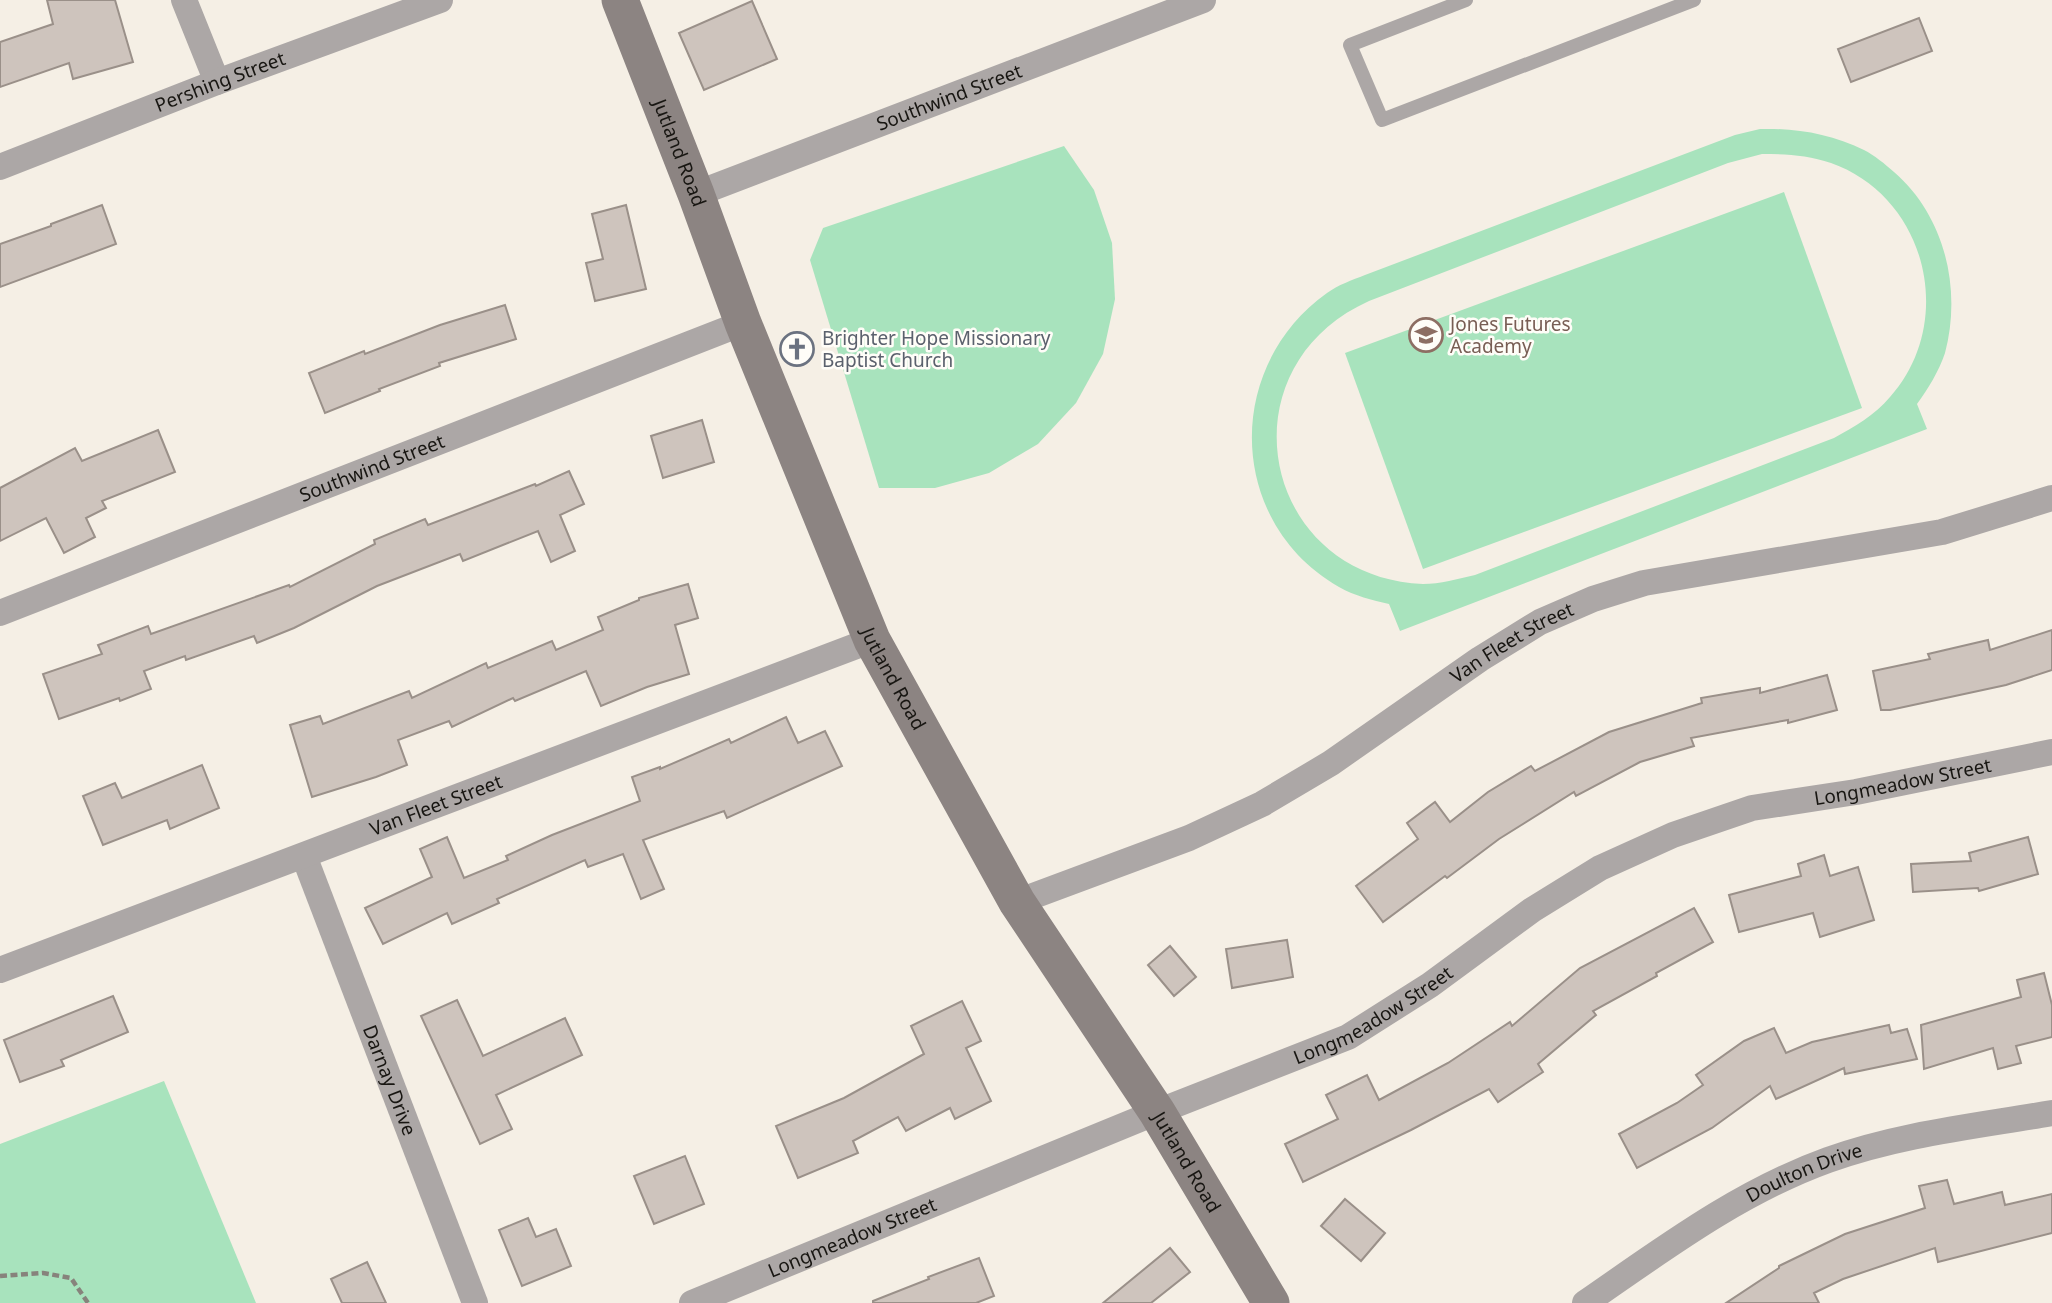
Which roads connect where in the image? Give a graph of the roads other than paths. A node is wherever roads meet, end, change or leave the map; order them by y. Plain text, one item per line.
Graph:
1 (184, 0) edge
2 (440, 0) edge
3 (620, 0) edge
4 (1203, 0) edge
5 (1466, 0) edge
6 (1694, 0) edge
7 (217, 82) junction
8 (0, 167) edge
9 (696, 194) junction
10 (743, 323) junction
11 (2052, 498) edge
12 (0, 613) edge
13 (872, 639) junction
14 (2052, 752) edge
15 (304, 856) junction
16 (1017, 902) junction
17 (0, 970) edge
18 (1157, 1112) junction
19 (2052, 1113) edge
20 (475, 1303) edge
21 (692, 1303) edge
22 (1271, 1303) edge
23 (1585, 1303) edge

1 - 7 street
2 - 7 street, Pershing Street
3 - 9 street, Jutland Road
4 - 9 street, Southwind Street
5 - 6 lane
7 - 8 street, Pershing Street
9 - 10 street, Jutland Road
10 - 12 street, Southwind Street
10 - 13 street, Jutland Road
11 - 16 street, Van Fleet Street
13 - 15 street, Van Fleet Street
13 - 16 street, Jutland Road
14 - 18 street, Longmeadow Street
15 - 17 street, Van Fleet Street
15 - 20 street, Darnay Drive
16 - 18 street, Jutland Road
18 - 21 street, Longmeadow Street
18 - 22 street, Jutland Road
19 - 23 street, Doulton Drive

